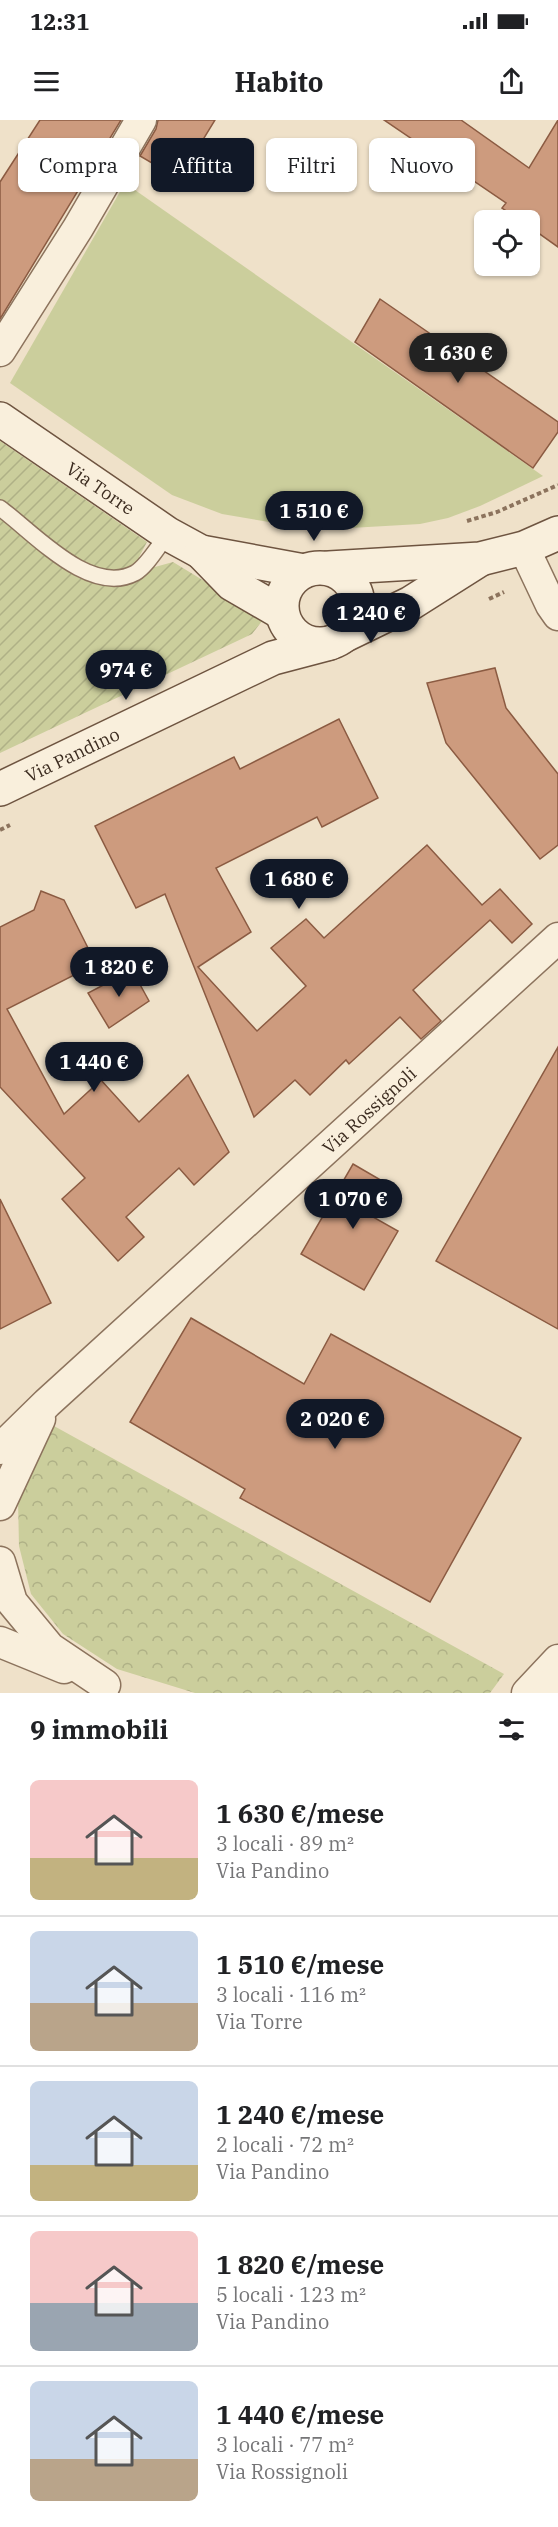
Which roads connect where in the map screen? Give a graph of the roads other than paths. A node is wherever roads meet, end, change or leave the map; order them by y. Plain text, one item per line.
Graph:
1 (141, 120) edge
2 (0, 351) edge
3 (0, 419) edge
4 (0, 508) edge
5 (558, 533) edge
6 (168, 534) junction
7 (524, 548) junction
8 (201, 552) junction
9 (480, 559) junction
10 (317, 570) junction
11 (558, 615) edge
12 (284, 619) junction
13 (336, 640) junction
14 (273, 658) junction
15 (0, 789) edge
16 (558, 938) edge
17 (47, 1403) junction
18 (0, 1449) edge
19 (0, 1505) edge
20 (0, 1562) edge
21 (0, 1642) edge
22 (558, 1660) edge
23 (558, 1678) edge
24 (114, 1689) edge
25 (527, 1693) edge
26 (549, 1693) edge

1 - 2 street
3 - 6 street, Via Torre
4 - 6 lane
5 - 7 street, Via Pandino
6 - 8 street, Via Torre
7 - 9 street, Via Pandino
7 - 11 street
8 - 10 street, Via Torre
8 - 12 street, Via Torre
9 - 10 street, Via Pandino
9 - 13 street, Via Pandino
10 - 12 street
10 - 13 street
12 - 13 street
12 - 14 street
13 - 14 street, Via Pandino
14 - 15 street, Via Pandino
16 - 17 street, Via Rossignoli
17 - 18 street, Via Rossignoli
17 - 19 street, Via Rossignoli
20 - 24 street
21 - 24 street
22 - 25 street
23 - 26 street

